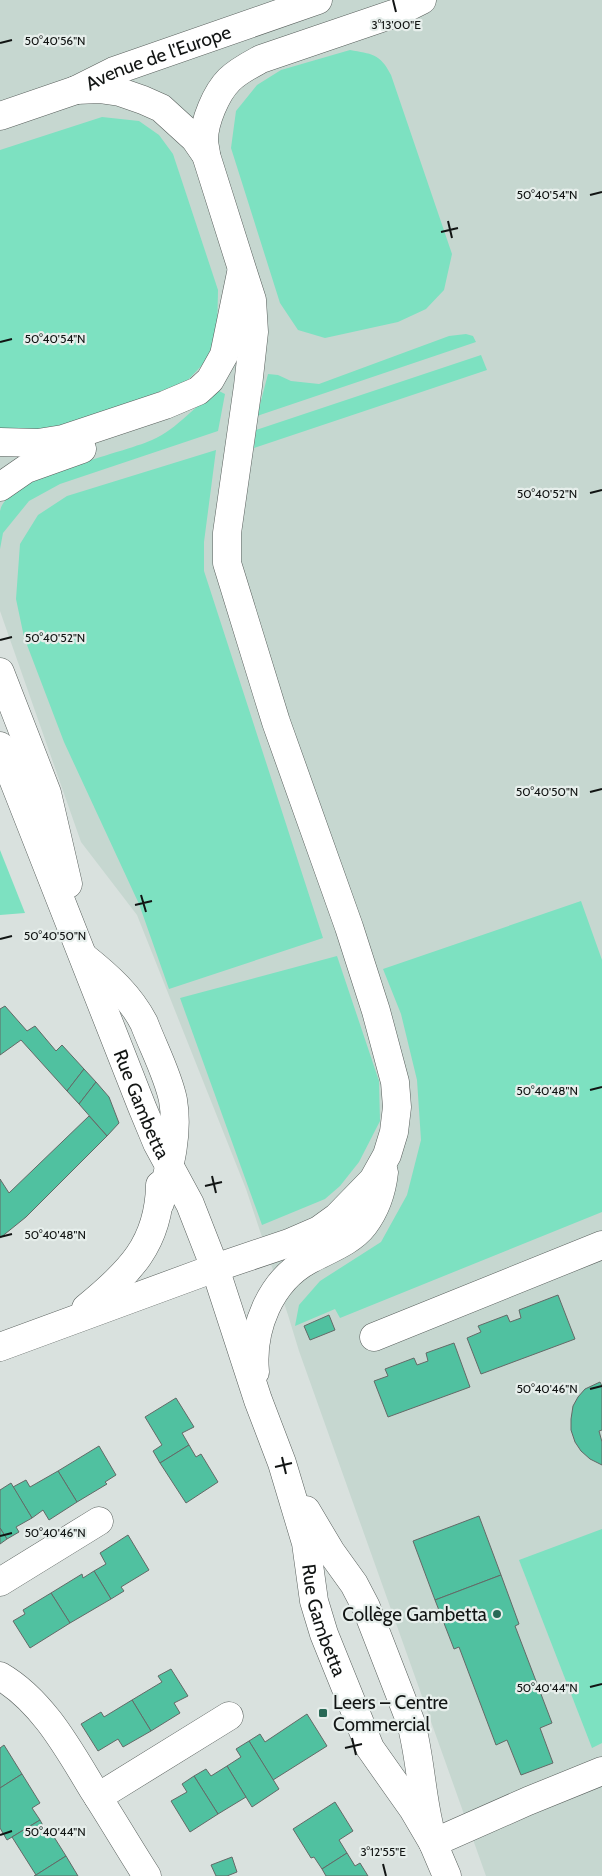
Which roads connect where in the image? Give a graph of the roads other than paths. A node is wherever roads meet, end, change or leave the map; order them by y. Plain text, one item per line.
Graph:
1 (318, 0) edge
2 (422, 0) edge
3 (76, 90) junction
4 (0, 116) edge
5 (206, 155) junction
6 (242, 269) junction
7 (198, 391) junction
8 (0, 442) edge
9 (0, 487) edge
10 (0, 672) edge
11 (0, 746) edge
12 (81, 955) junction
13 (157, 1144) junction
14 (387, 1156) junction
15 (171, 1168) junction
16 (160, 1203) junction
17 (602, 1245) edge
18 (215, 1268) junction
19 (41, 1332) junction
20 (374, 1337) dead end
21 (0, 1347) edge
22 (258, 1400) junction
23 (282, 1463) junction
24 (99, 1521) dead end
25 (0, 1582) edge
26 (0, 1676) edge
27 (229, 1716) dead end
28 (602, 1771) edge
29 (98, 1797) junction
30 (433, 1843) junction
31 (147, 1876) edge
32 (447, 1876) edge

1 - 3 street, Avenue de l'Europe
2 - 5 street
3 - 4 street, Avenue de l'Europe
3 - 5 street
5 - 6 street
6 - 7 street
6 - 14 street
7 - 8 street
7 - 9 street
10 - 12 street
11 - 12 street, Rue Gambetta
12 - 13 street, Rue Gambetta
12 - 15 street
13 - 15 street, Rue Gambetta
13 - 16 street
14 - 18 street
14 - 22 street
15 - 16 street
15 - 18 street, Rue Gambetta
16 - 19 street
17 - 20 street
18 - 19 street
18 - 22 street, Rue Gambetta
19 - 21 street
22 - 23 street, Rue Gambetta
23 - 30 street, Rue Gambetta
23 - 30 street, Rue Gambetta
24 - 25 street
26 - 29 street
27 - 29 street
28 - 30 street
29 - 31 street
30 - 32 street, Rue Gambetta

